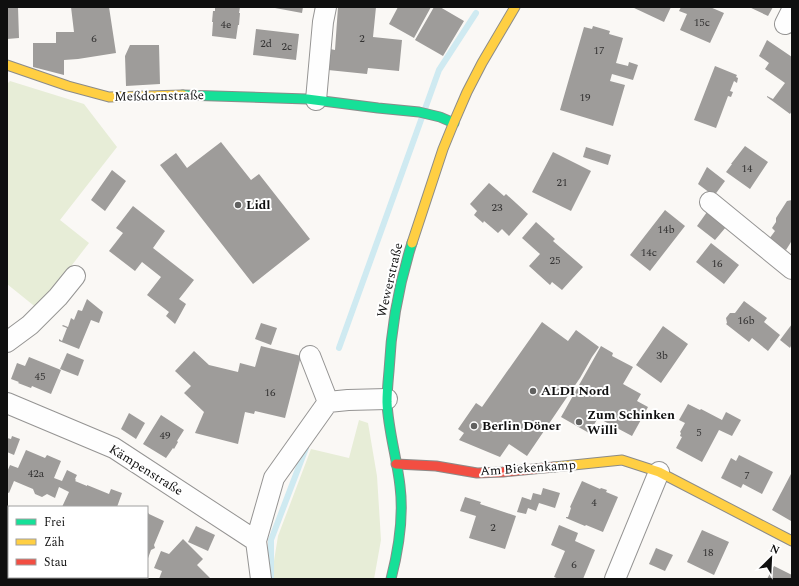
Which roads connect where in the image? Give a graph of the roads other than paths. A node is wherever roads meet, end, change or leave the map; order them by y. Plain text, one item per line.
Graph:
1 (326, 7) edge
2 (515, 7) edge
3 (7, 65) edge
4 (316, 100) junction
5 (454, 123) junction
6 (710, 202) dead end
7 (792, 269) edge
8 (75, 276) dead end
9 (7, 342) edge
10 (310, 356) dead end
11 (387, 399) junction
12 (328, 402) junction
13 (7, 403) edge
14 (396, 464) junction
15 (659, 472) junction
16 (256, 541) junction
17 (792, 542) edge
18 (261, 579) edge
19 (390, 579) edge
20 (615, 579) edge

1 - 4 street
2 - 5 street, Wewerstraße
3 - 4 street, Meßdornstraße
4 - 5 street, Meßdornstraße
5 - 11 street, Wewerstraße
6 - 7 street
8 - 9 street
10 - 12 street
11 - 12 street
11 - 14 street, Wewerstraße
12 - 16 street
13 - 16 street, Kämpenstraße
14 - 15 street, Am Biekenkamp
14 - 19 street, Wewerstraße
15 - 17 street, Am Biekenkamp
15 - 20 street
16 - 18 street

